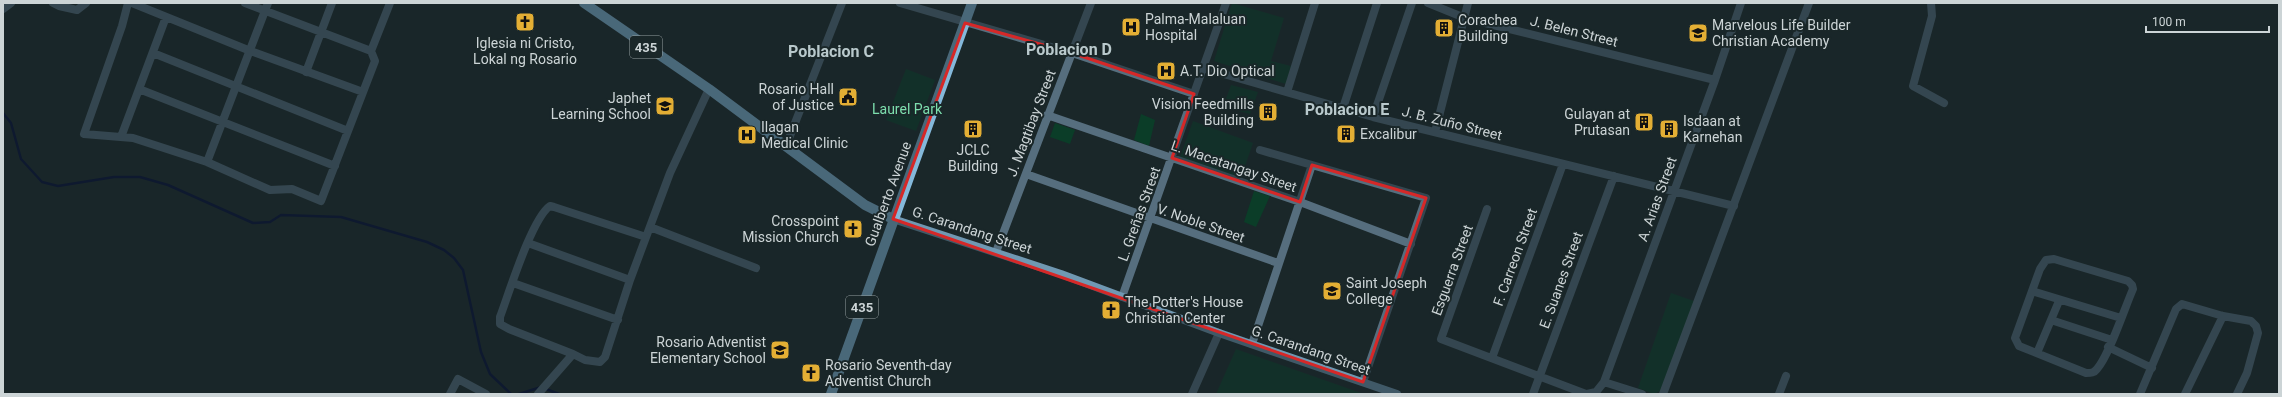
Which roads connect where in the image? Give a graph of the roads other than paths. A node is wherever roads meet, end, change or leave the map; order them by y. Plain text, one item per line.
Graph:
1 (11, 3) edge
2 (53, 3) edge
3 (86, 3) edge
4 (128, 3) edge
5 (132, 3) edge
6 (245, 3) edge
7 (332, 3) edge
8 (390, 3) edge
9 (584, 3) edge
10 (842, 3) edge
11 (900, 3) edge
12 (972, 3) edge
13 (1091, 3) edge
14 (1226, 3) edge
15 (1315, 3) edge
16 (1377, 3) edge
17 (1412, 3) edge
18 (1428, 3) edge
19 (1468, 3) edge
20 (1742, 3) edge
21 (1809, 3) edge
22 (1931, 3) edge
23 (266, 7) edge
24 (3, 9) edge
25 (166, 16) junction
26 (1465, 18) junction
27 (965, 23) junction
28 (321, 32) junction
29 (248, 50) junction
30 (371, 50) junction
31 (1072, 53) junction
32 (153, 54) junction
33 (1203, 68) junction
34 (306, 72) junction
35 (1716, 80) junction
36 (234, 87) junction
37 (139, 89) junction
38 (709, 89) junction
39 (363, 92) junction
40 (1287, 92) junction
41 (1194, 94) junction
42 (1944, 103) dead end
43 (1343, 108) junction
44 (1047, 115) junction
45 (1373, 117) junction
46 (222, 122) junction
47 (348, 131) junction
48 (1435, 132) junction
49 (120, 137) junction
50 (786, 146) junction
51 (1260, 150) dead end
52 (1172, 158) junction
53 (207, 162) junction
54 (1312, 164) junction
55 (1563, 164) junction
56 (335, 166) junction
57 (1026, 174) junction
58 (1614, 176) junction
59 (1674, 191) junction
60 (1300, 202) junction
61 (1734, 206) junction
62 (1488, 208) dead end
63 (893, 219) junction
64 (1151, 219) junction
65 (650, 227) junction
66 (646, 237) junction
67 (528, 243) junction
68 (1411, 244) junction
69 (996, 252) junction
70 (1278, 264) junction
71 (756, 268) dead end
72 (630, 280) junction
73 (513, 283) junction
74 (2032, 291) junction
75 (1122, 297) junction
76 (2059, 301) junction
77 (2223, 316) junction
78 (2121, 318) junction
79 (618, 320) junction
80 (2051, 320) junction
81 (1219, 333) junction
82 (1252, 344) junction
83 (2110, 344) junction
84 (2037, 353) junction
85 (573, 354) junction
86 (1492, 358) junction
87 (2152, 368) junction
88 (1786, 376) dead end
89 (1539, 377) junction
90 (1363, 382) junction
91 (1604, 382) junction
92 (450, 394) edge
93 (486, 394) edge
94 (538, 394) edge
95 (831, 394) edge
96 (1192, 394) edge
97 (1397, 394) edge
98 (1533, 394) edge
99 (1586, 394) edge
100 (1642, 394) edge
101 (1664, 394) edge
102 (1779, 394) edge
103 (2140, 394) edge
104 (2185, 394) edge
105 (2237, 394) edge

1 - 24 street
2 - 3 street
4 - 49 street
5 - 25 street
6 - 23 street
7 - 28 street
8 - 30 street
9 - 38 main road, G. Carandang Street / 435
10 - 50 street
11 - 27 street
12 - 27 main road, Gualberto Avenue
13 - 31 street, J. Magtibay Street
14 - 33 street, L. Greñas Street
15 - 40 street
16 - 43 street
17 - 45 street
18 - 26 street, J. Belen Street
19 - 26 street
20 - 35 street, A. Arias Street
21 - 61 street
22 - 42 street
23 - 28 street
23 - 29 street
25 - 29 street
25 - 32 street
26 - 35 street, J. Belen Street
26 - 48 street
27 - 31 street
27 - 63 main road, Gualberto Avenue
28 - 30 street
28 - 34 street
29 - 34 street
29 - 36 street
30 - 39 street
31 - 41 street
31 - 44 street, J. Magtibay Street
32 - 36 street
32 - 37 street
33 - 40 street, J. B. Zuño Street
33 - 41 street, L. Greñas Street
34 - 39 street
35 - 59 street, A. Arias Street
36 - 46 street
36 - 47 street
37 - 46 street
37 - 49 street
38 - 50 main road, G. Carandang Street / 435
38 - 65 street
39 - 47 street
40 - 43 street, J. B. Zuño Street
41 - 52 street, L. Greñas Street
43 - 45 street, J. B. Zuño Street
44 - 52 street, L. Macatangay Street
44 - 57 street, J. Magtibay Street
45 - 48 street, J. B. Zuño Street
46 - 53 street
46 - 56 street
47 - 56 street
48 - 55 street, J. B. Zuño Street
49 - 53 street
50 - 63 main road, G. Carandang Street / 435
51 - 54 street
52 - 60 street, L. Macatangay Street
52 - 64 street, L. Greñas Street
53 - 56 street
54 - 60 street
54 - 68 street
55 - 58 street, J. B. Zuño Street
55 - 86 street, F. Carreon Street
57 - 64 street, V. Noble Street
57 - 69 street, J. Magtibay Street
58 - 59 street, J. B. Zuño Street
58 - 89 street, E. Suanes Street
59 - 61 street, J. B. Zuño Street
59 - 91 street, A. Arias Street
60 - 68 street, L. Macatangay Street
60 - 70 street
61 - 101 street
62 - 86 street, Esguerra Street
63 - 69 main road, G. Carandang Street
63 - 95 main road, Gualberto Avenue / 435
64 - 70 street, V. Noble Street
64 - 75 street, L. Greñas Street
65 - 66 street
65 - 71 street
66 - 67 street
66 - 72 street
67 - 72 street
67 - 73 street
68 - 90 street
69 - 75 main road, G. Carandang Street
70 - 82 street
72 - 79 street
73 - 79 street
73 - 85 street
74 - 76 street
74 - 78 street
74 - 84 street
75 - 81 main road, G. Carandang Street
76 - 78 street
76 - 80 street
77 - 87 street
77 - 104 street
77 - 105 street
78 - 83 street
79 - 85 street
80 - 83 street
80 - 84 street
81 - 82 main road, G. Carandang Street
81 - 96 street
82 - 90 main road, G. Carandang Street
83 - 84 street
83 - 87 street
85 - 94 street
86 - 89 street
87 - 103 street
88 - 102 street
89 - 98 street, E. Suanes Street
89 - 99 street
90 - 97 main road, G. Carandang Street
91 - 99 street
91 - 100 street
92 - 93 street

